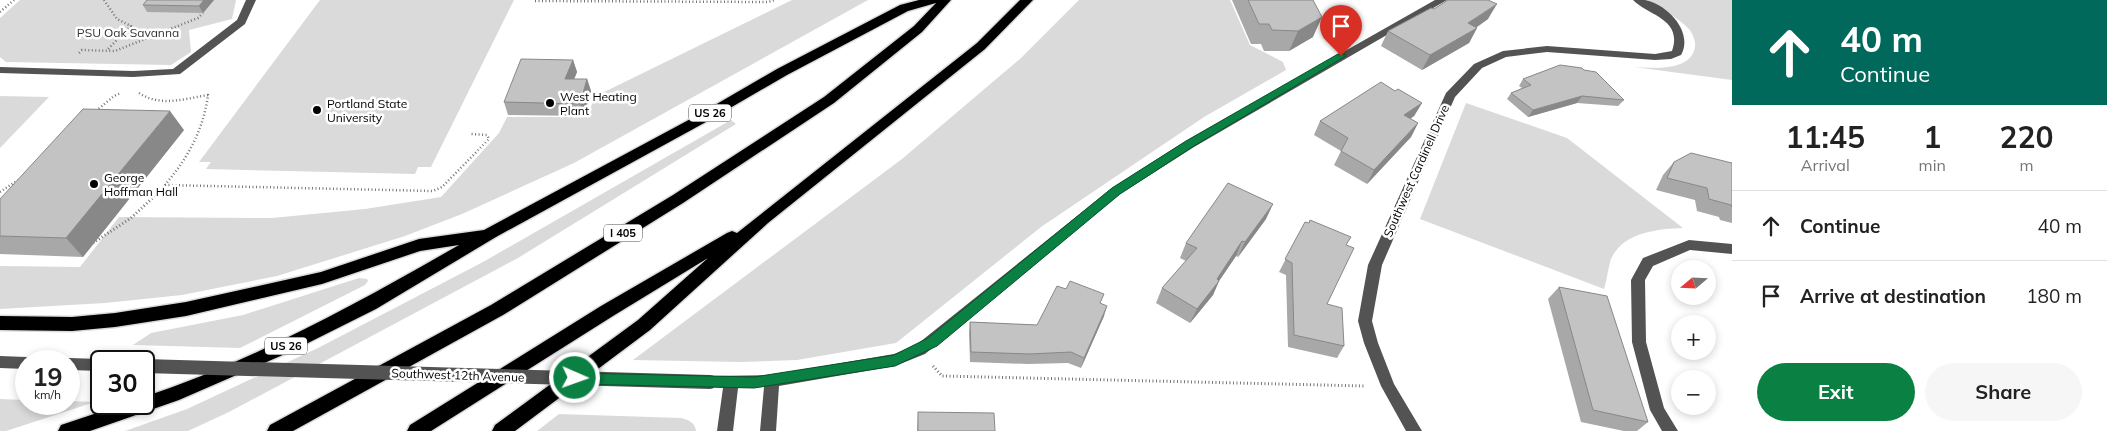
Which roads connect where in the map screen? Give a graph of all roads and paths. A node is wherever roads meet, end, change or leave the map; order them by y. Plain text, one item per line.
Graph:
1 (14, 0) edge
2 (104, 0) edge
3 (251, 0) edge
4 (775, 0) edge
5 (932, 0) edge
6 (945, 0) edge
7 (1027, 0) edge
8 (1442, 0) edge
9 (1638, 0) edge
10 (535, 1) edge
11 (0, 12) edge
12 (203, 13) dead end
13 (107, 51) junction
14 (0, 70) edge
15 (62, 71) junction
16 (133, 74) junction
17 (135, 88) junction
18 (92, 113) edge
19 (471, 134) dead end
20 (165, 186) junction
21 (14, 190) edge
22 (0, 192) edge
23 (763, 219) junction
24 (492, 233) junction
25 (93, 243) dead end
26 (1732, 249) edge
27 (0, 323) edge
28 (920, 350) junction
29 (0, 362) edge
30 (15, 363) edge
31 (155, 366) edge
32 (772, 381) junction
33 (731, 383) junction
34 (1388, 386) junction
35 (67, 431) edge
36 (276, 431) edge
37 (416, 431) edge
38 (502, 431) edge
39 (725, 431) edge
40 (768, 431) edge
41 (1414, 431) edge
42 (1670, 431) edge

1 - 11 path
2 - 13 path
3 - 16 street
4 - 10 path
5 - 24 highway, US 26
6 - 36 highway, I 405
7 - 23 highway
8 - 28 street
9 - 34 street, Southwest Cardinell Drive
12 - 13 path
13 - 15 path
14 - 15 street
15 - 16 street
16 - 17 path
17 - 18 path
17 - 20 path
19 - 20 path
20 - 25 path
21 - 22 path
23 - 37 highway
23 - 38 highway
24 - 27 highway
24 - 35 highway, US 26
26 - 42 street
28 - 32 street
28 - 34 path
29 - 30 street
31 - 33 street, Southwest 12th Avenue, bridge
32 - 33 street, Southwest 12th Avenue
32 - 40 street
33 - 39 street
34 - 41 street, Southwest Cardinell Drive

